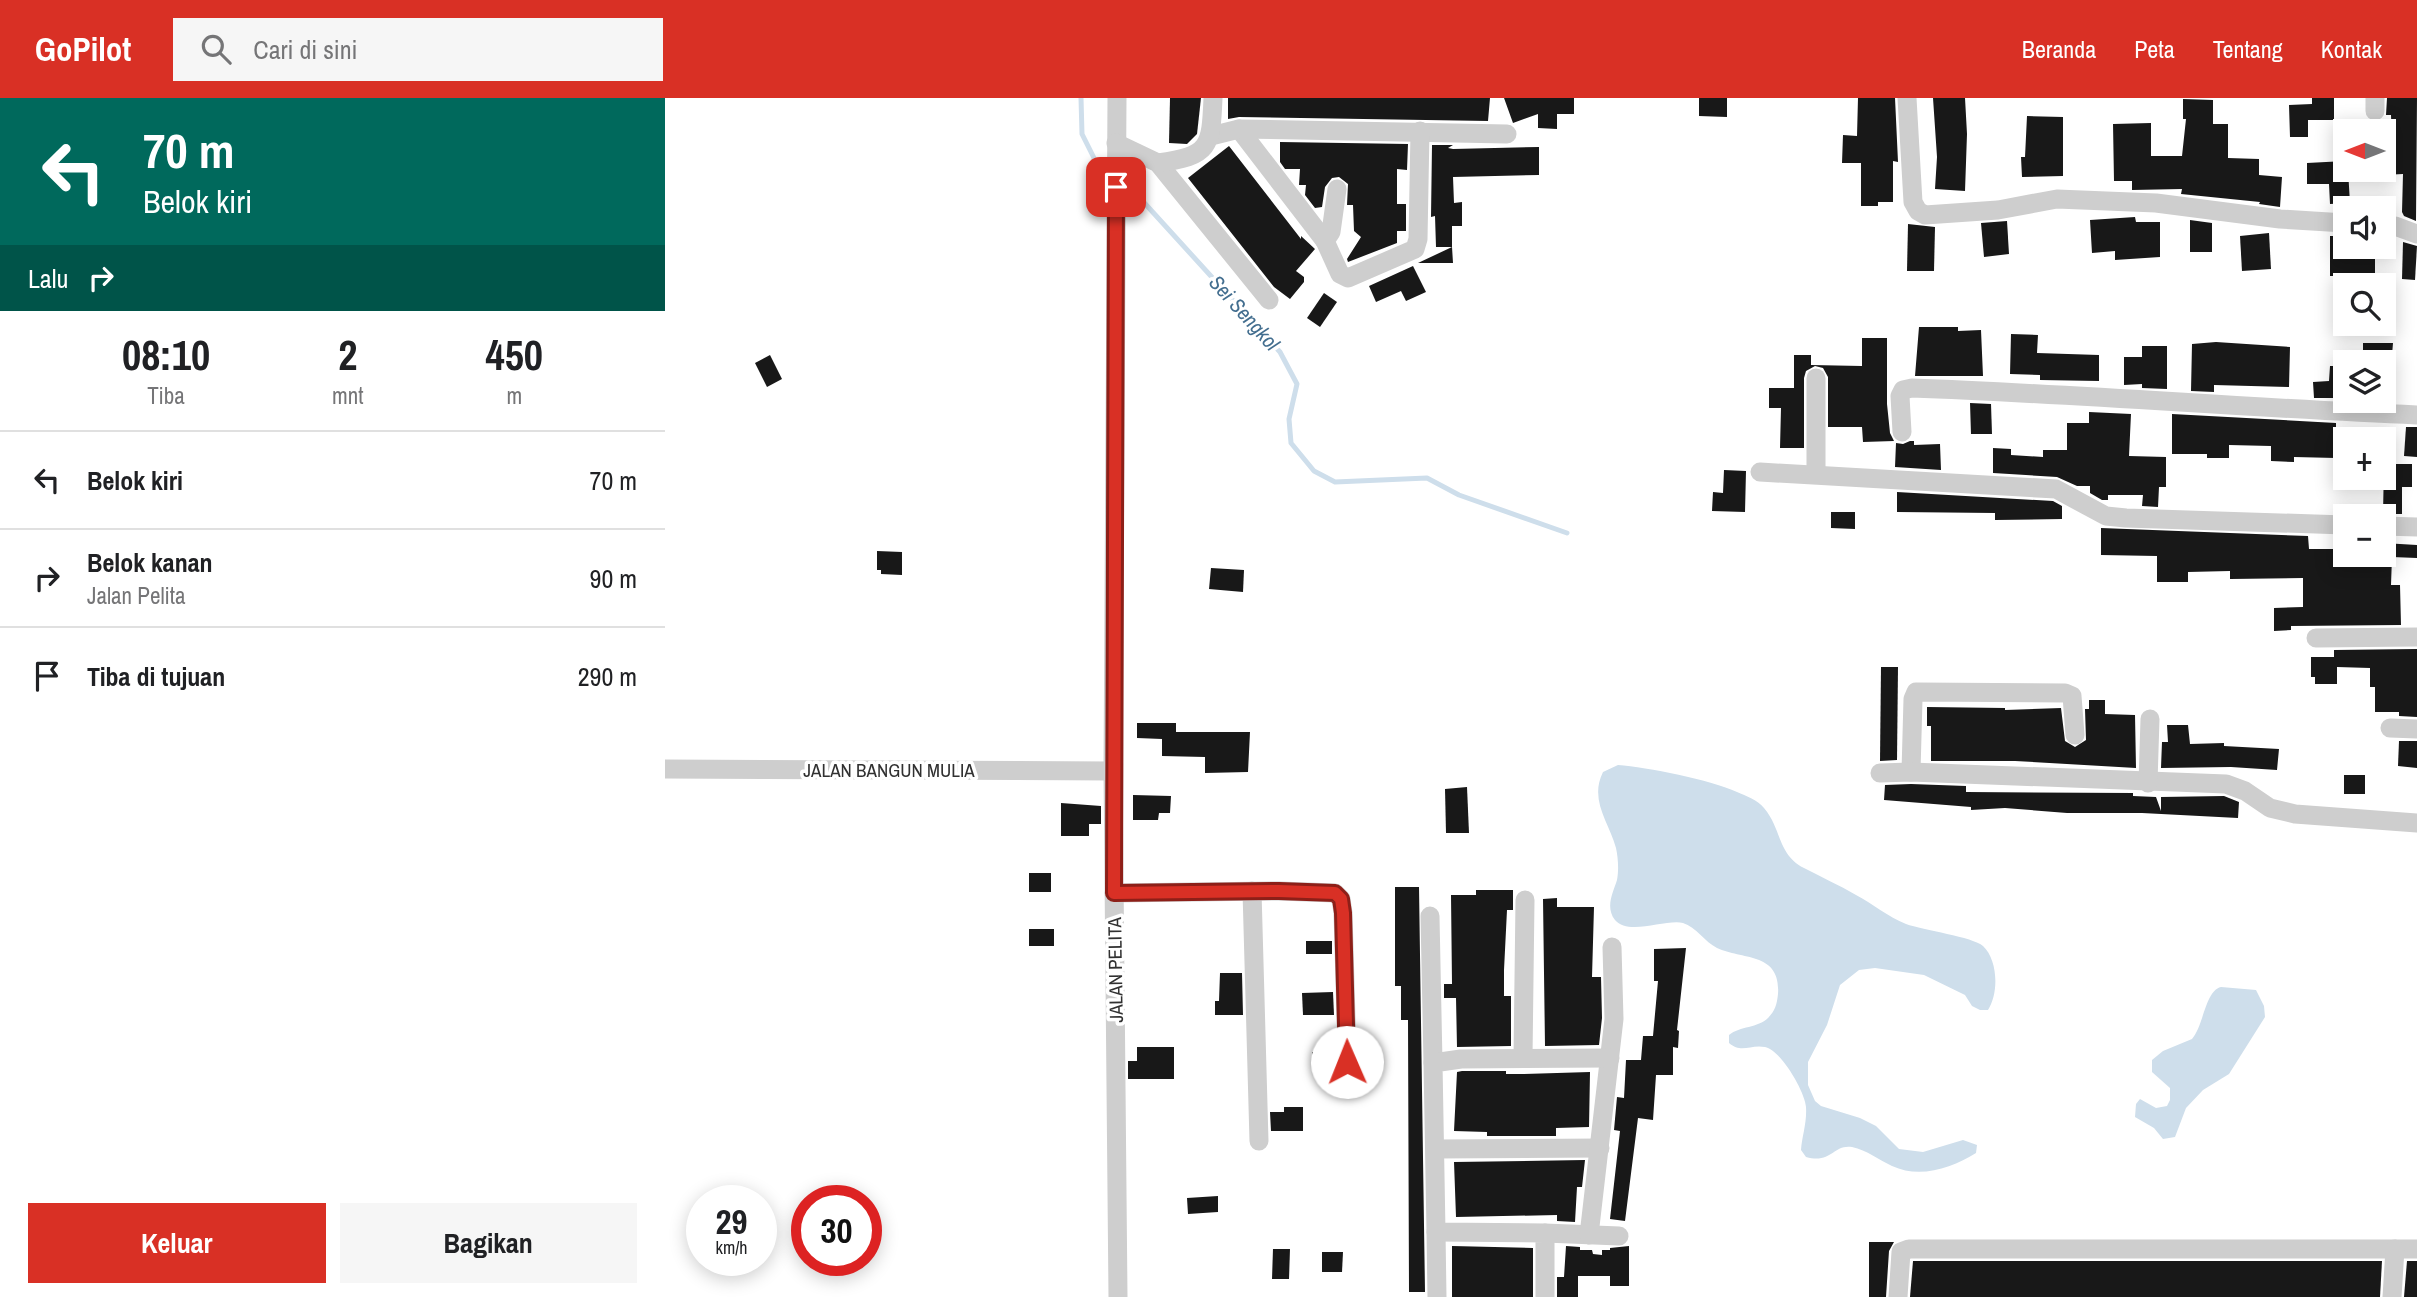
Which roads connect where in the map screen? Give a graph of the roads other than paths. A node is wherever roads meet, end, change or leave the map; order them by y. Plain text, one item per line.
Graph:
1 (1117, 98) edge
2 (1213, 98) edge
3 (1907, 98) edge
4 (1239, 129) junction
5 (1420, 131) junction
6 (1507, 134) dead end
7 (1211, 136) junction
8 (1116, 143) junction
9 (1158, 163) junction
10 (1337, 189) dead end
11 (2333, 222) edge
12 (2396, 226) edge
13 (2417, 234) edge
14 (1325, 241) junction
15 (1269, 300) dead end
16 (1815, 379) dead end
17 (2417, 415) edge
18 (1902, 432) dead end
19 (1760, 472) dead end
20 (1815, 474) junction
21 (2333, 525) edge
22 (2396, 526) edge
23 (2417, 527) edge
24 (2417, 637) edge
25 (2316, 638) dead end
26 (2150, 719) dead end
27 (2390, 728) dead end
28 (2417, 729) edge
29 (2075, 735) dead end
30 (665, 769) edge
31 (1113, 771) junction
32 (1911, 772) junction
33 (1880, 773) dead end
34 (2148, 783) junction
35 (2417, 823) edge
36 (1252, 891) junction
37 (1114, 893) junction
38 (1525, 900) dead end
39 (1430, 916) dead end
40 (1612, 947) dead end
41 (1523, 1058) junction
42 (1610, 1058) junction
43 (1433, 1062) junction
44 (1348, 1087) dead end
45 (1259, 1141) dead end
46 (1600, 1148) junction
47 (1436, 1150) junction
48 (1436, 1232) junction
49 (1545, 1233) junction
50 (1589, 1235) junction
51 (1619, 1237) dead end
52 (2395, 1249) junction
53 (2417, 1249) edge
54 (1118, 1297) edge
55 (1437, 1297) edge
56 (1545, 1297) edge
57 (1898, 1297) edge
58 (2392, 1297) edge

1 - 8 street, JALAN PELITA
2 - 7 street
3 - 11 street
4 - 5 street
4 - 7 street
4 - 14 street
5 - 6 street
5 - 14 street
7 - 9 street
8 - 9 street
8 - 31 street, JALAN PELITA
9 - 15 street
10 - 14 street
12 - 13 street
16 - 20 street
17 - 18 street
19 - 20 street
20 - 21 street
22 - 23 street
24 - 25 street
26 - 34 street
27 - 28 street
29 - 32 street
30 - 31 street, JALAN BANGUN MULIA
31 - 37 street, JALAN PELITA
32 - 33 street
32 - 34 street
34 - 35 street
36 - 37 street
36 - 44 street
36 - 45 street
37 - 54 street, JALAN PELITA
38 - 41 street
39 - 43 street
40 - 42 street
41 - 42 street
41 - 43 street
42 - 46 street
43 - 47 street
46 - 47 street
46 - 50 street
47 - 48 street
48 - 49 street
48 - 55 street
49 - 50 street
49 - 56 street
50 - 51 street
52 - 53 street
52 - 57 street
52 - 58 street

